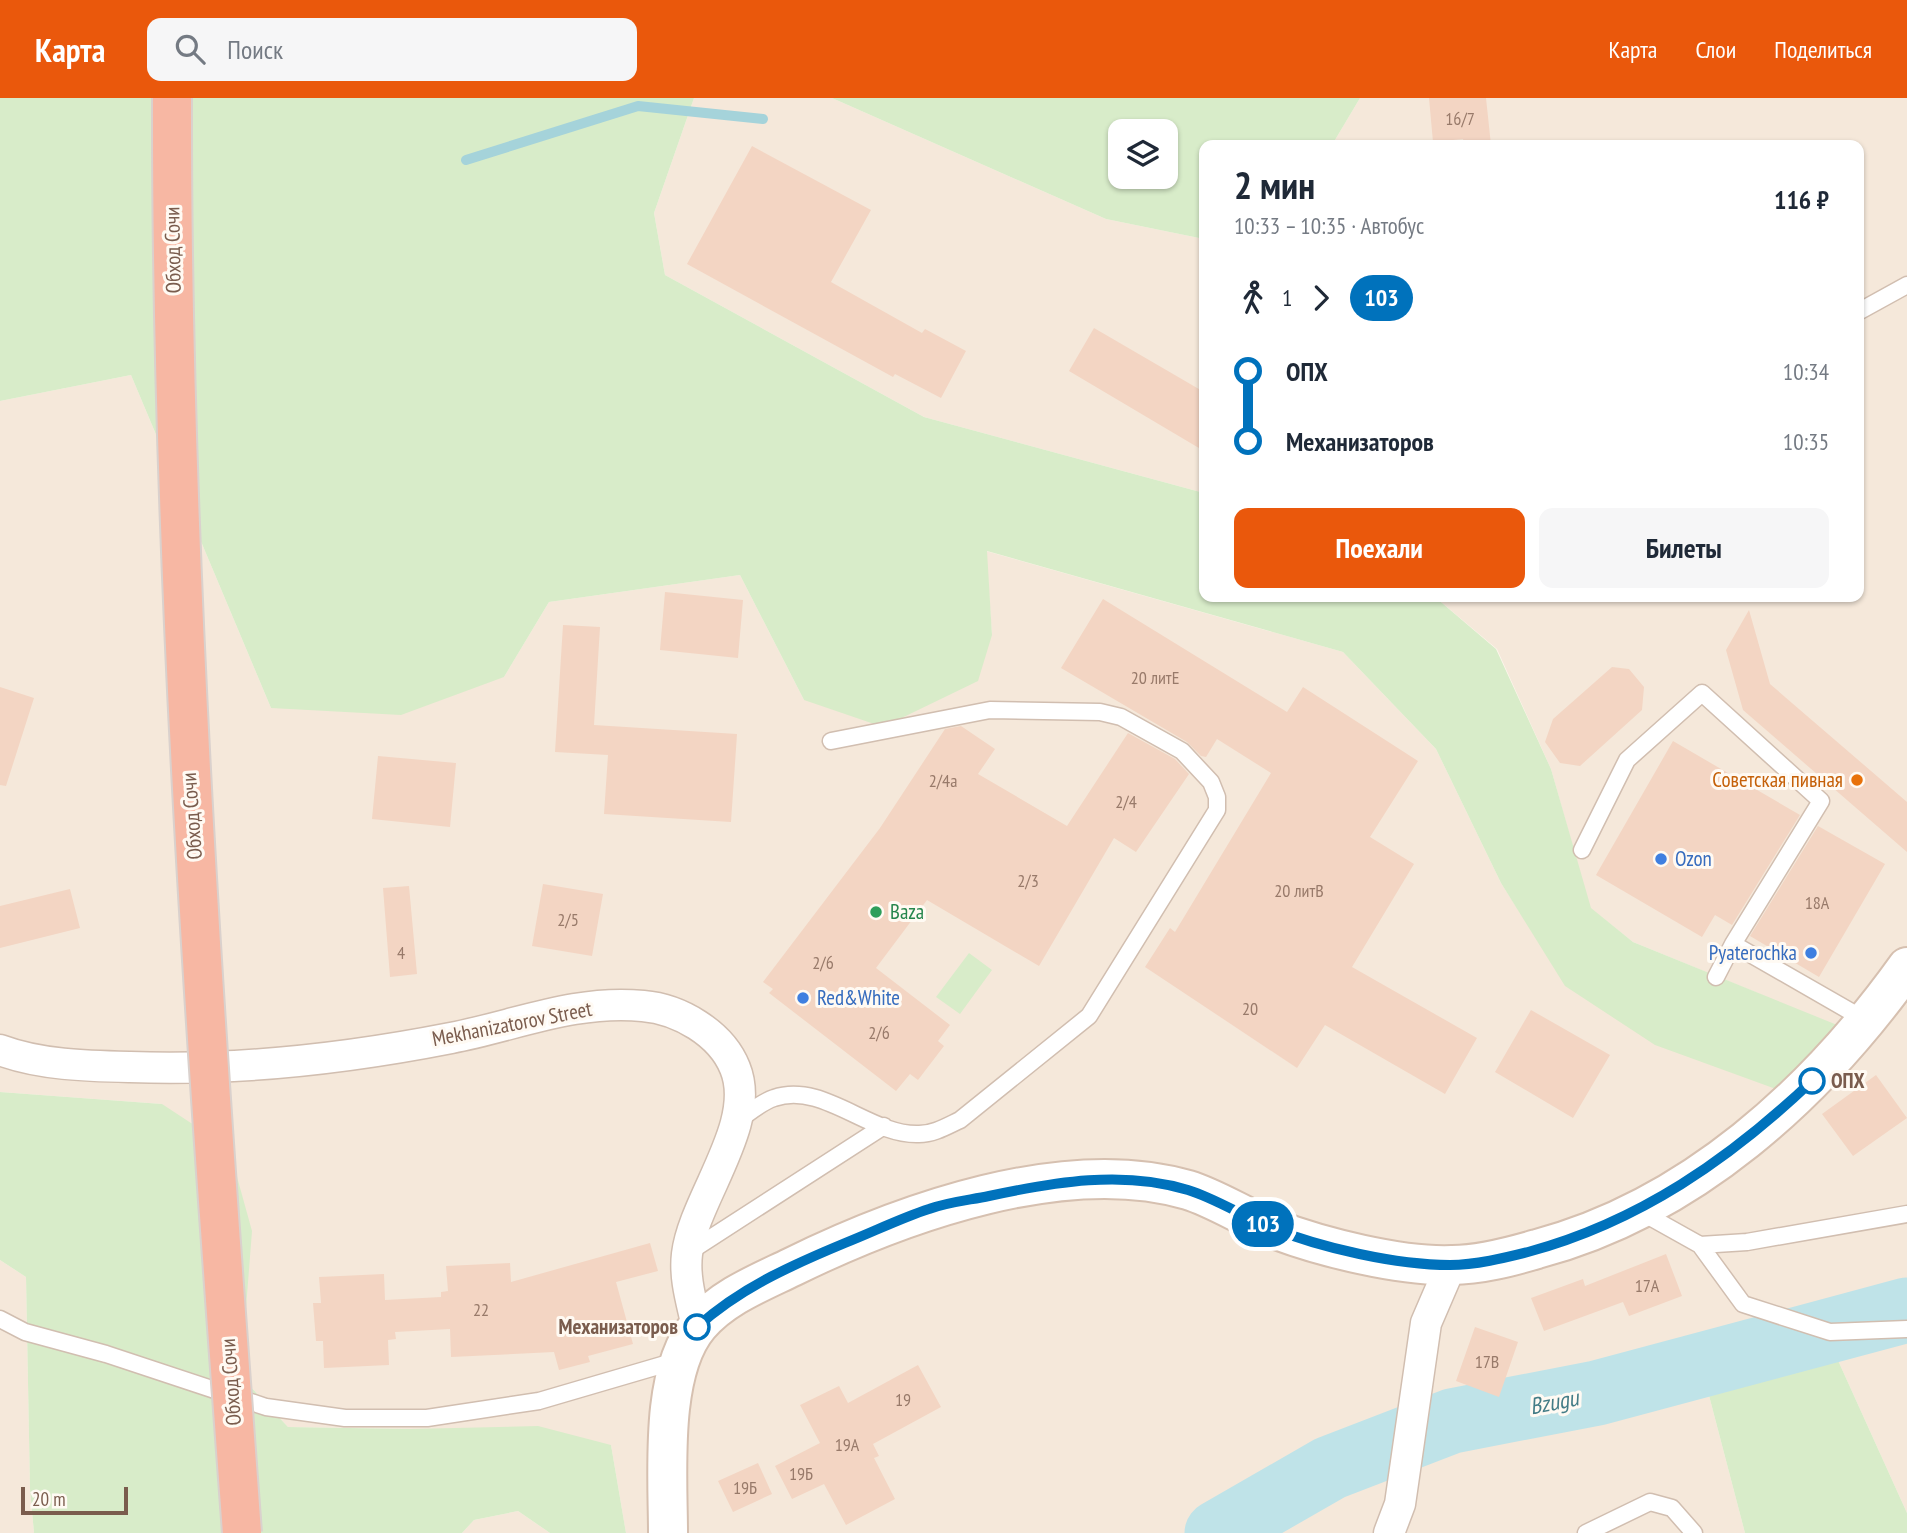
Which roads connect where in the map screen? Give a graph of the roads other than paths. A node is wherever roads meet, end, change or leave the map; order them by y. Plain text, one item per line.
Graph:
1 (172, 98) edge
2 (1907, 285) edge
3 (1864, 309) edge
4 (831, 741) dead end
5 (1582, 850) dead end
6 (1732, 944) junction
7 (1907, 967) edge
8 (1716, 977) dead end
9 (1868, 1022) junction
10 (0, 1050) edge
11 (737, 1121) junction
12 (884, 1126) junction
13 (1638, 1211) junction
14 (1907, 1214) edge
15 (1700, 1245) junction
16 (687, 1253) junction
17 (1451, 1265) junction
18 (0, 1319) edge
19 (1907, 1329) edge
20 (689, 1343) junction
21 (242, 1533) edge
22 (668, 1533) edge
23 (1389, 1533) edge
24 (1586, 1533) edge
25 (1694, 1533) edge

1 - 21 highway, Обход Сочи, bridge
2 - 3 lane
4 - 12 lane
5 - 6 lane
6 - 8 lane
6 - 9 lane
7 - 9 street
9 - 13 street
10 - 11 street, Mekhanizatorov Street
11 - 12 lane
11 - 16 street, Mekhanizatorov Street
12 - 16 lane
13 - 15 lane
13 - 17 street
14 - 15 lane
15 - 19 lane
16 - 20 street, Mekhanizatorov Street
17 - 20 street
17 - 23 street
18 - 20 lane
20 - 22 street
24 - 25 lane

